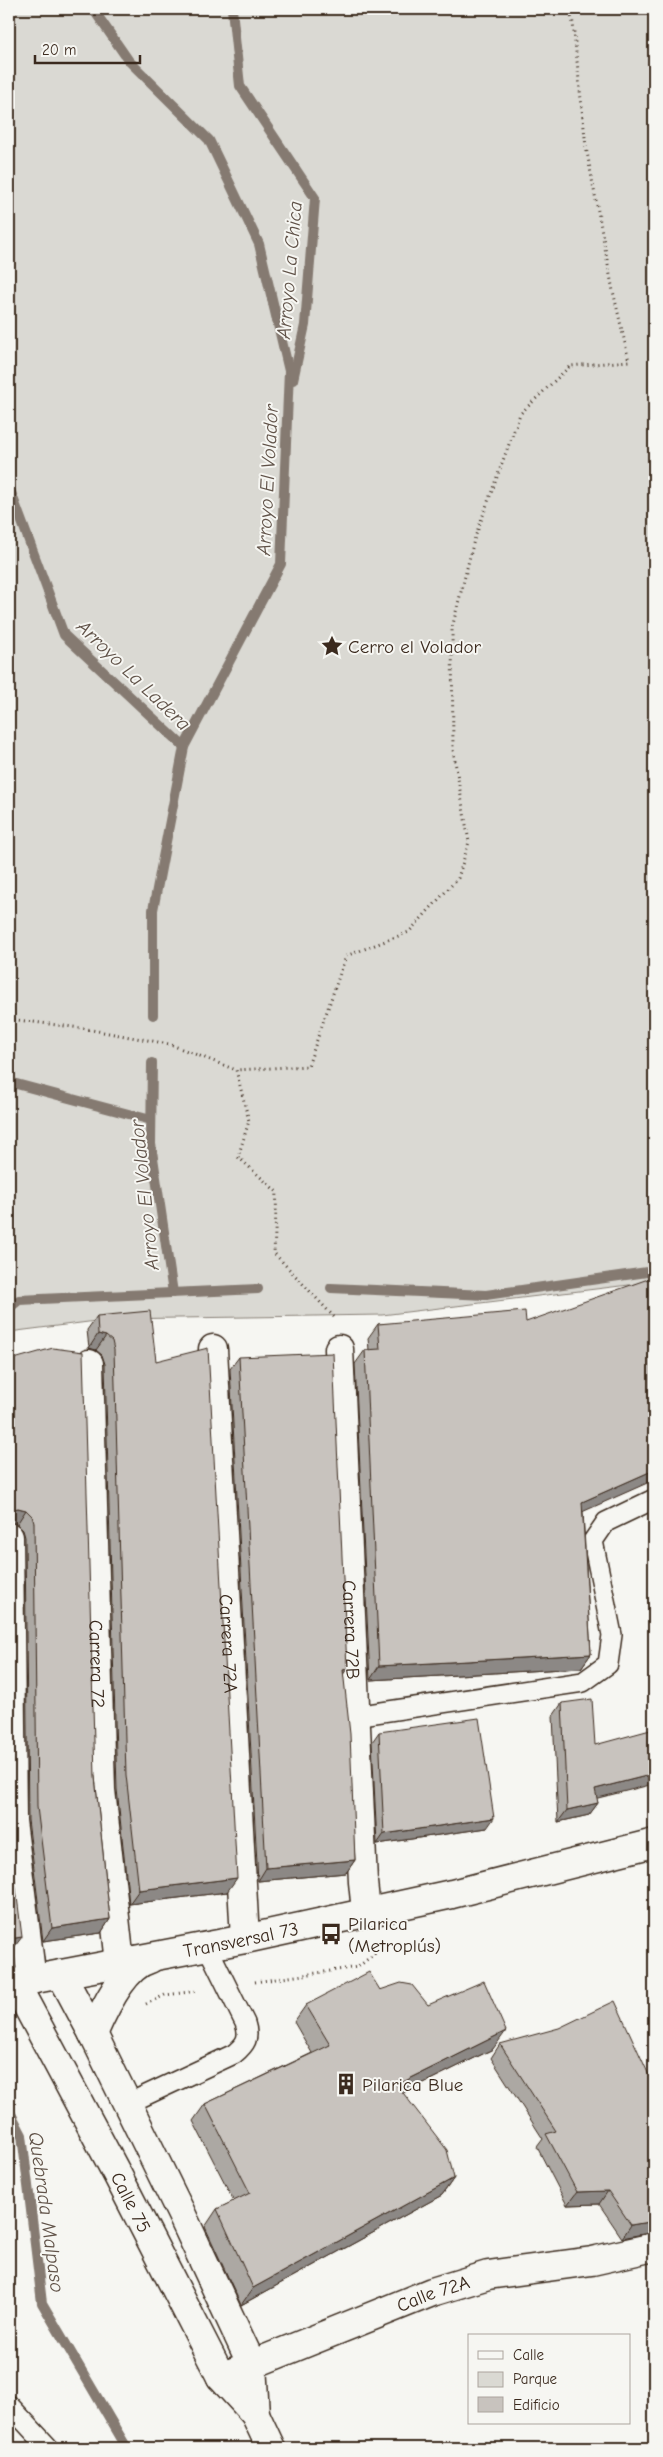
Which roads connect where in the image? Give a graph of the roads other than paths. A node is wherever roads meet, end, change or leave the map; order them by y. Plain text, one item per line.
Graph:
1 (213, 1349) dead end
2 (339, 1349) road end
3 (89, 1364) dead end
4 (654, 1500) edge
5 (9, 1537) edge
6 (356, 1716) junction
7 (654, 1843) edge
8 (366, 1912) junction
9 (245, 1938) junction
10 (207, 1946) junction
11 (175, 1952) junction
12 (120, 1963) junction
13 (60, 1974) junction
14 (19, 1982) edge
15 (93, 2034) junction
16 (127, 2104) junction
17 (153, 2157) junction
18 (118, 2176) junction
19 (654, 2247) edge
20 (252, 2365) junction
21 (221, 2377) junction
22 (9, 2405) edge
23 (256, 2414) junction
24 (48, 2448) edge
25 (271, 2448) edge

1 - 9 street, Carrera 72A
2 - 6 street, Carrera 72B
3 - 12 street, Carrera 72
4 - 6 lane
5 - 14 street
6 - 8 street, Carrera 72B
7 - 8 street, Transversal 73
8 - 9 street, Transversal 73
9 - 10 street, Transversal 73
10 - 11 street, Transversal 73
10 - 16 lane
11 - 12 street, Transversal 73
11 - 15 street
12 - 13 street, Transversal 73
13 - 14 street, Transversal 73
13 - 15 street, Calle 75
14 - 18 street, Calle 75
15 - 16 street, Calle 75
16 - 17 street, Calle 75
17 - 18 street
17 - 20 street, Calle 75
18 - 21 street, Calle 75
19 - 20 street, Calle 72A
20 - 21 street, Calle 72A
20 - 23 street, Calle 75
21 - 23 street, Calle 75
22 - 24 lane
23 - 25 street, Calle 75

